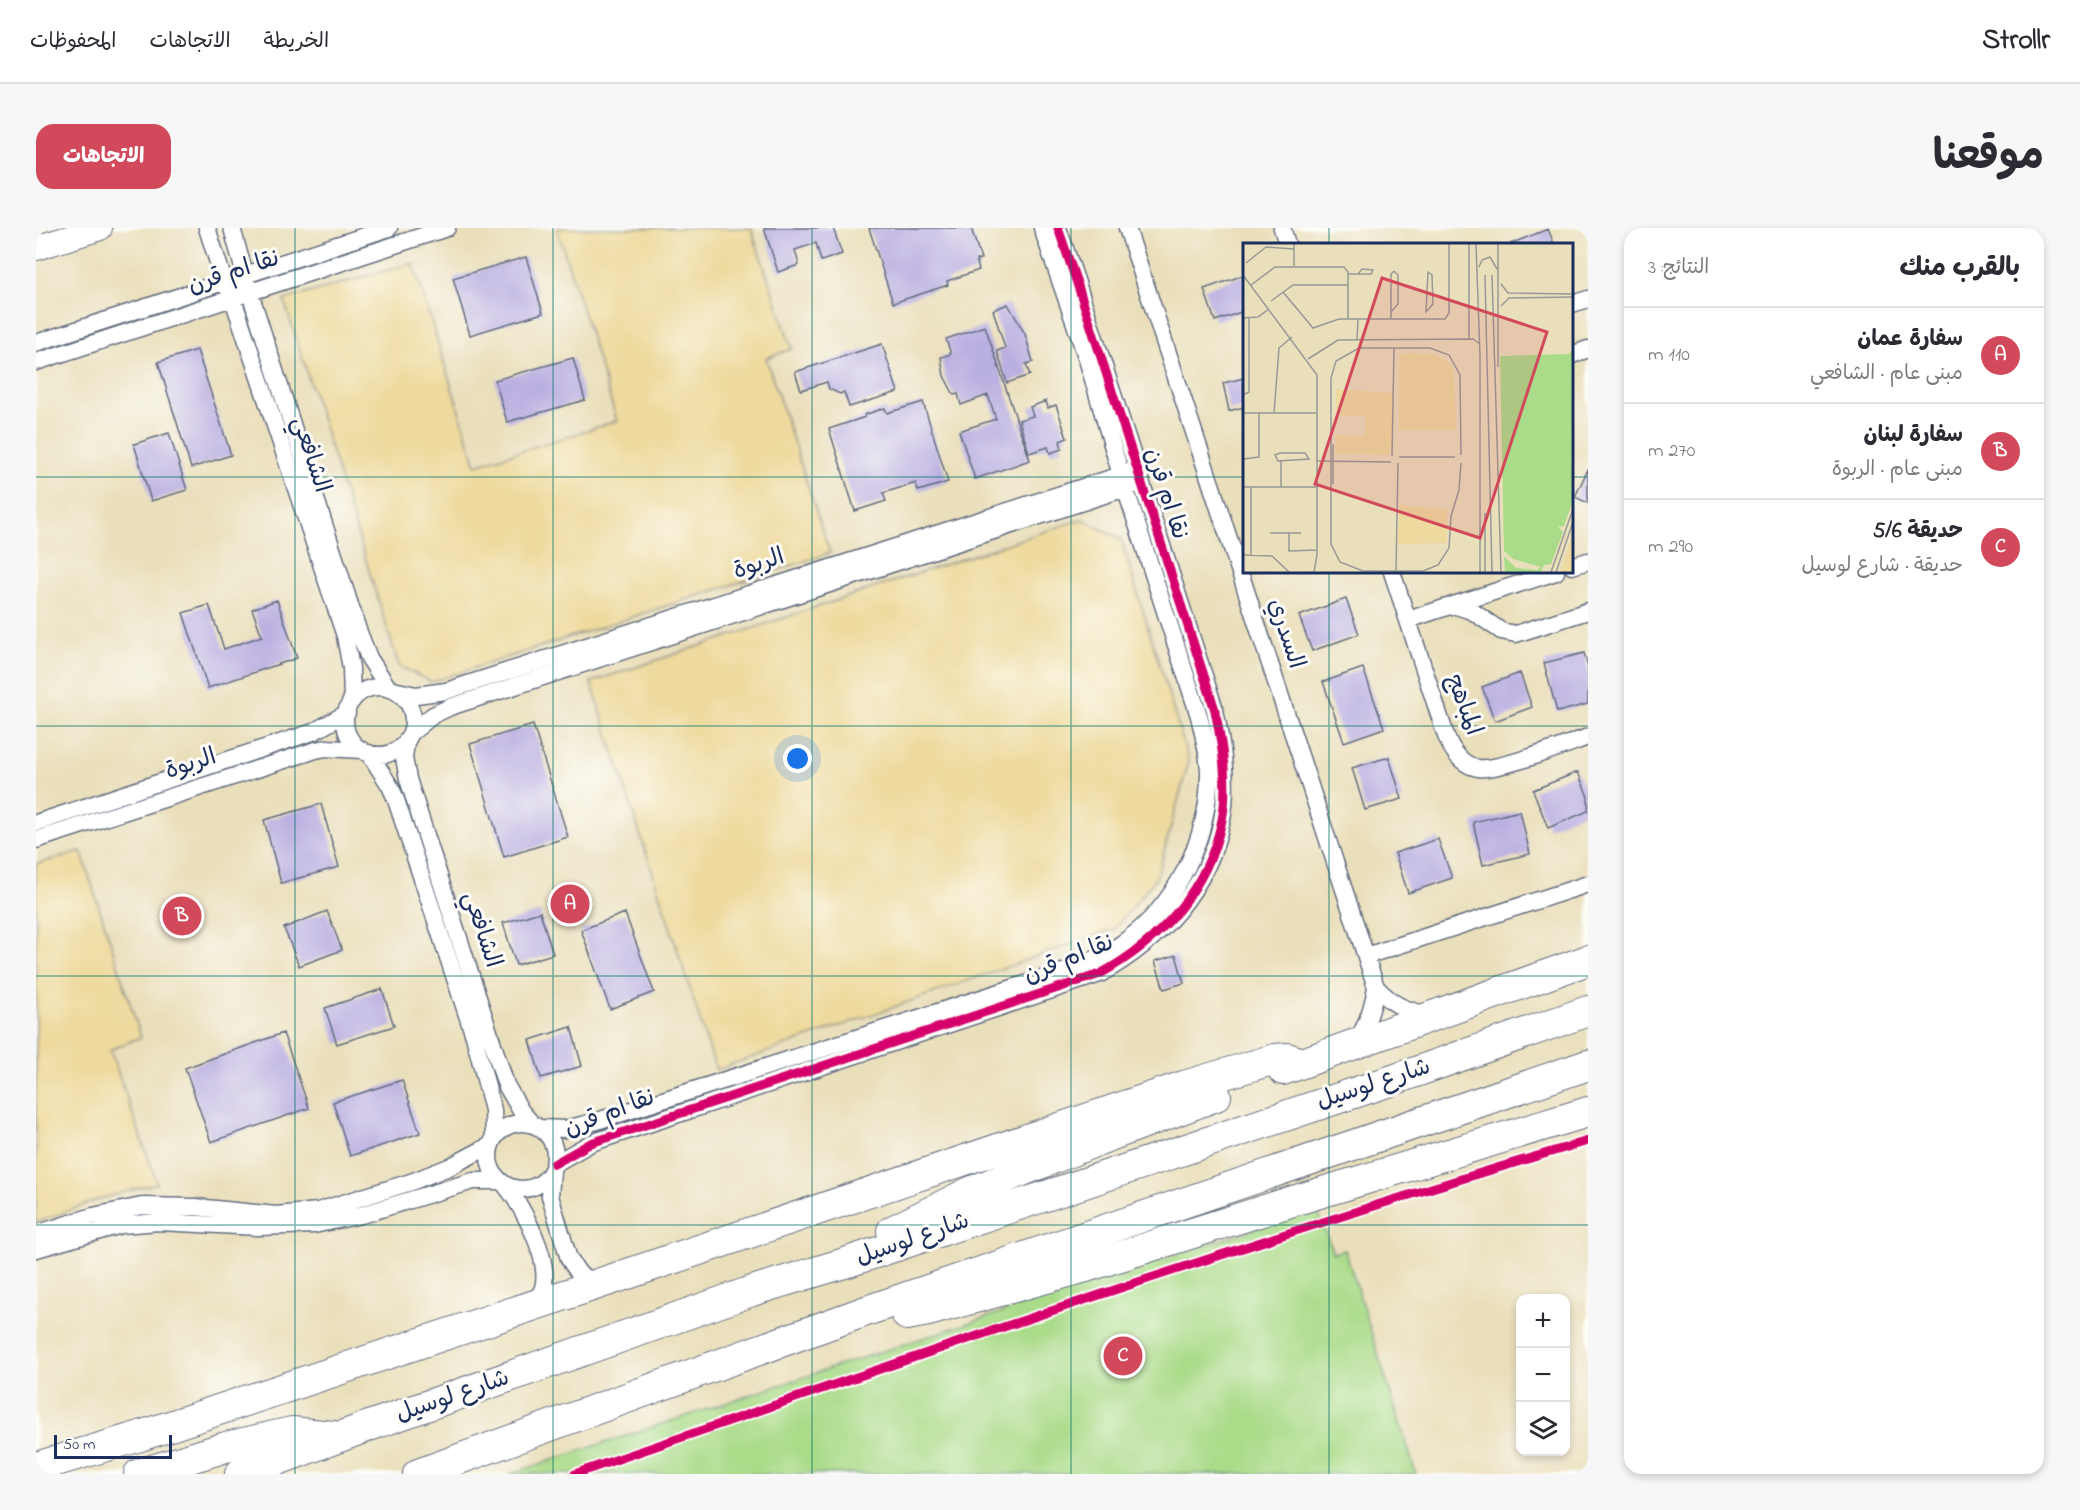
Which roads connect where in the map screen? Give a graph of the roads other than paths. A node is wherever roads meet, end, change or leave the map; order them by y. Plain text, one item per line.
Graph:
1 (100, 228) edge
2 (207, 228) edge
3 (232, 228) edge
4 (389, 228) edge
5 (447, 228) edge
6 (1042, 228) edge
7 (1058, 228) edge
8 (1127, 228) edge
9 (1282, 228) edge
10 (1287, 243) edge
11 (36, 248) edge
12 (246, 273) junction
13 (224, 280) junction
14 (250, 293) junction
15 (232, 299) junction
16 (1588, 299) edge
17 (1573, 304) edge
18 (36, 343) edge
19 (1588, 349) edge
20 (1573, 355) edge
21 (36, 362) edge
22 (1131, 479) junction
23 (1588, 561) edge
24 (1573, 566) edge
25 (1392, 573) edge
26 (1553, 573) edge
27 (1496, 591) junction
28 (1453, 605) junction
29 (1588, 612) edge
30 (1408, 620) junction
31 (1486, 621) junction
32 (391, 689) junction
33 (349, 707) junction
34 (1588, 737) edge
35 (408, 738) junction
36 (365, 752) junction
37 (36, 822) edge
38 (36, 840) edge
39 (1588, 884) edge
40 (1366, 956) junction
41 (1588, 960) edge
42 (1376, 987) junction
43 (1588, 1011) edge
44 (1431, 1015) junction
45 (1355, 1044) junction
46 (1302, 1063) junction
47 (1588, 1065) edge
48 (1588, 1112) edge
49 (536, 1126) junction
50 (492, 1141) junction
51 (553, 1167) junction
52 (503, 1183) junction
53 (36, 1234) edge
54 (36, 1249) edge
55 (848, 1262) junction
56 (601, 1284) junction
57 (530, 1306) junction
58 (866, 1311) junction
59 (339, 1437) junction
60 (36, 1467) edge
61 (139, 1474) edge
62 (240, 1474) edge
63 (418, 1474) edge

1 - 11 street
2 - 13 street, الشافعي
3 - 12 street, الشافعي
4 - 12 street, نقا ام قرن
5 - 14 street, نقا ام قرن
6 - 22 street, نقا ام قرن
7 - 22 street, نقا ام قرن
8 - 40 street, السدري
9 - 10 street
12 - 13 street, نقا ام قرن
12 - 14 street, الشافعي
13 - 15 street, الشافعي
13 - 18 street, نقا ام قرن
14 - 15 street, نقا ام قرن
14 - 32 street, الشافعي
15 - 21 street, نقا ام قرن
15 - 33 street, الشافعي
16 - 17 street
19 - 20 street
22 - 32 street, الربوة
22 - 35 street, الربوة
22 - 49 street, نقا ام قرن
22 - 51 street, نقا ام قرن
23 - 24 street
25 - 30 street, المباهج
26 - 27 street
27 - 28 street
27 - 31 street
28 - 30 street
28 - 31 street
29 - 31 street
30 - 34 street, المباهج
32 - 33 street
32 - 35 street
33 - 36 street
33 - 37 street, الربوة
35 - 36 street
35 - 49 street, الشافعي
36 - 38 street, الربوة
36 - 50 street, الشافعي
39 - 40 street
40 - 42 street, السدري
41 - 44 highway
42 - 44 street
42 - 45 street
43 - 55 highway, شارع لوسيل
44 - 45 highway
45 - 46 highway
46 - 55 highway
46 - 56 highway
47 - 58 highway, شارع لوسيل
48 - 58 highway
49 - 50 street
49 - 51 street
50 - 52 street
50 - 53 street
51 - 52 street
51 - 56 street
52 - 54 street
52 - 57 street
55 - 59 highway, شارع لوسيل
56 - 57 highway
57 - 60 highway
58 - 63 highway, شارع لوسيل
59 - 61 highway
59 - 62 highway, شارع لوسيل

